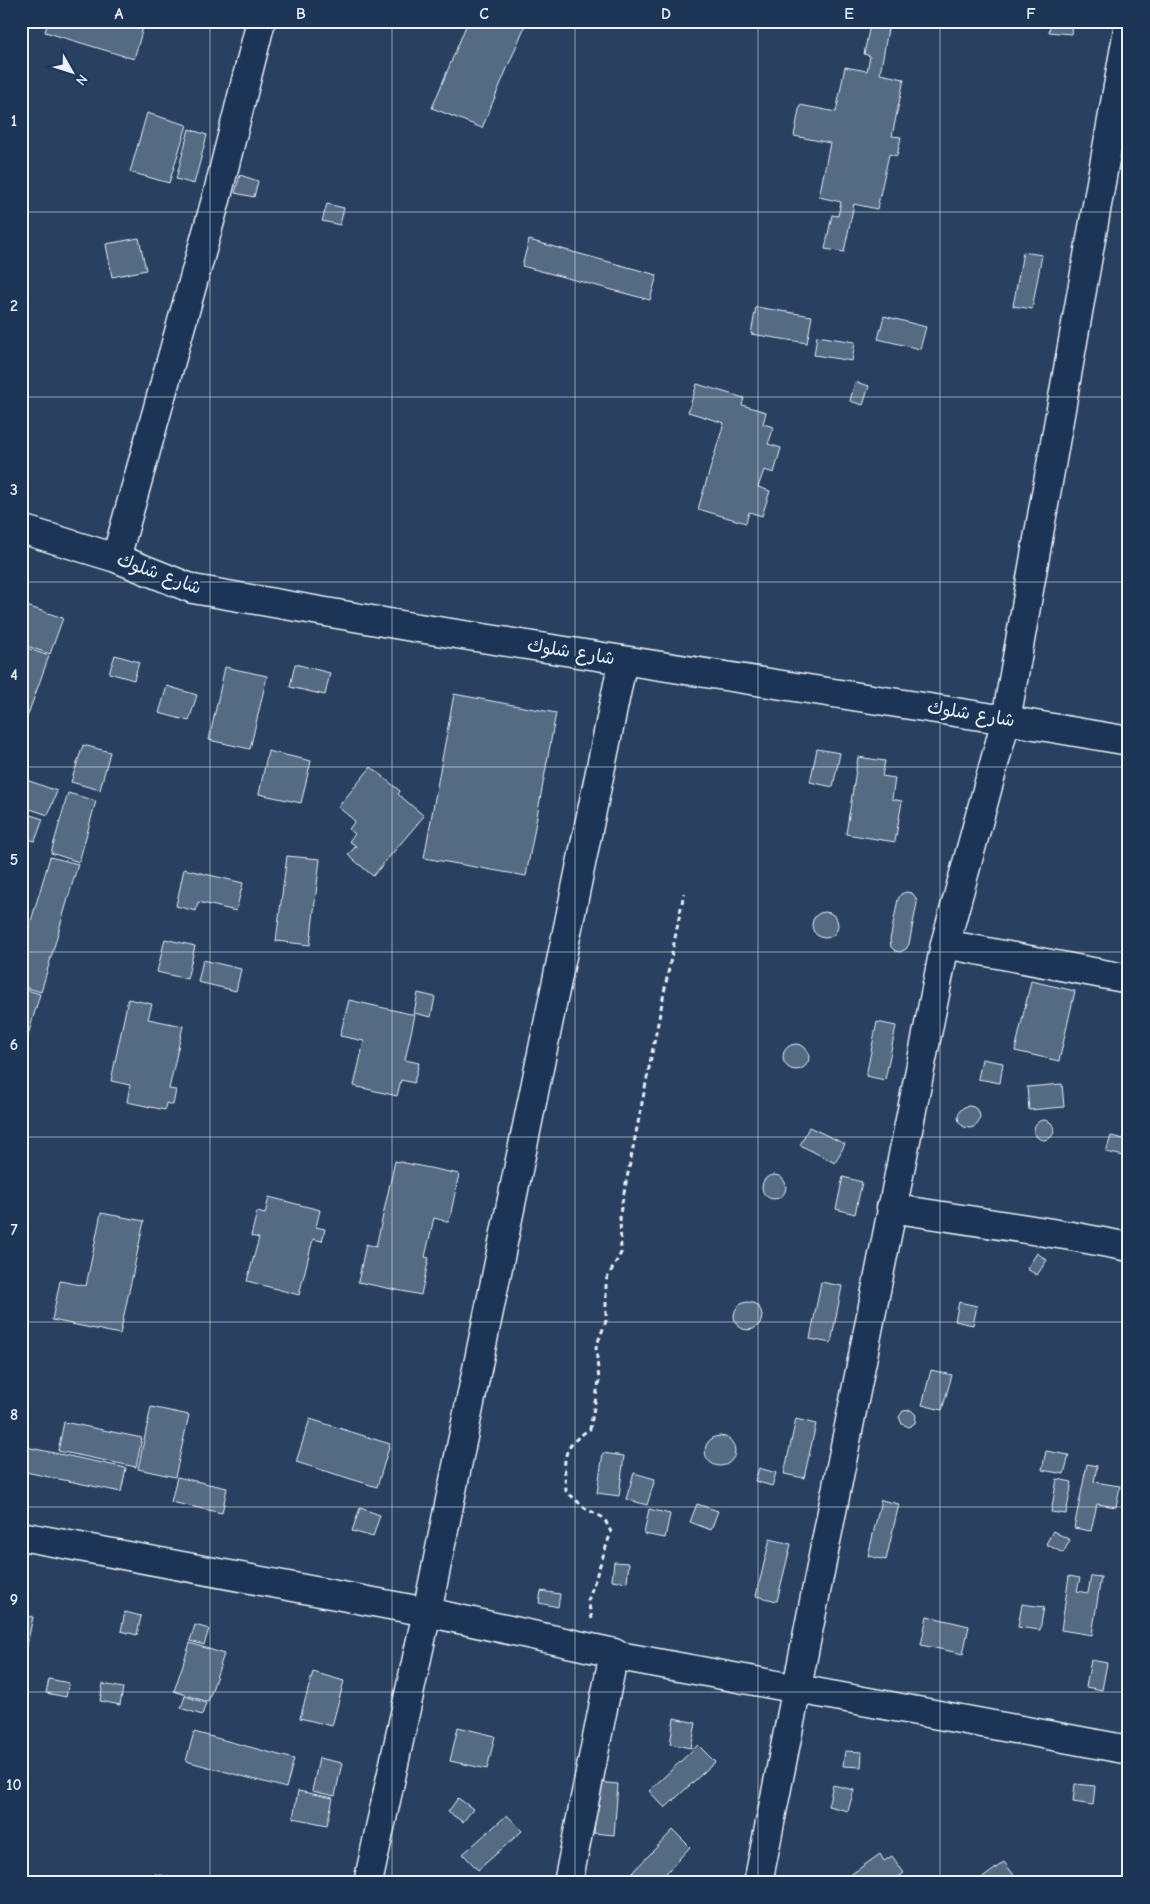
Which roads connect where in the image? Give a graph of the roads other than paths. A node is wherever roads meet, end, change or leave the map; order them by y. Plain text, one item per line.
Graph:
1 (261, 21) edge
2 (1129, 24) edge
3 (21, 529) edge
4 (116, 558) junction
5 (623, 660) junction
6 (1006, 720) junction
7 (1129, 741) edge
8 (945, 944) junction
9 (1129, 979) edge
10 (891, 1208) junction
11 (1129, 1247) edge
12 (21, 1536) edge
13 (427, 1612) junction
14 (617, 1655) junction
15 (796, 1688) junction
16 (1129, 1750) edge
17 (368, 1883) edge
18 (568, 1883) edge
19 (758, 1883) edge

1 - 4 street
2 - 6 street
3 - 4 street, شارع شلوك
4 - 5 street, شارع شلوك
5 - 6 street, شارع شلوك
5 - 13 street
6 - 7 street, شارع شلوك
6 - 8 street
8 - 9 street
8 - 10 street
10 - 11 street
10 - 15 street
12 - 13 street
13 - 14 street
13 - 17 street
14 - 15 street
14 - 18 street
15 - 16 street
15 - 19 street

